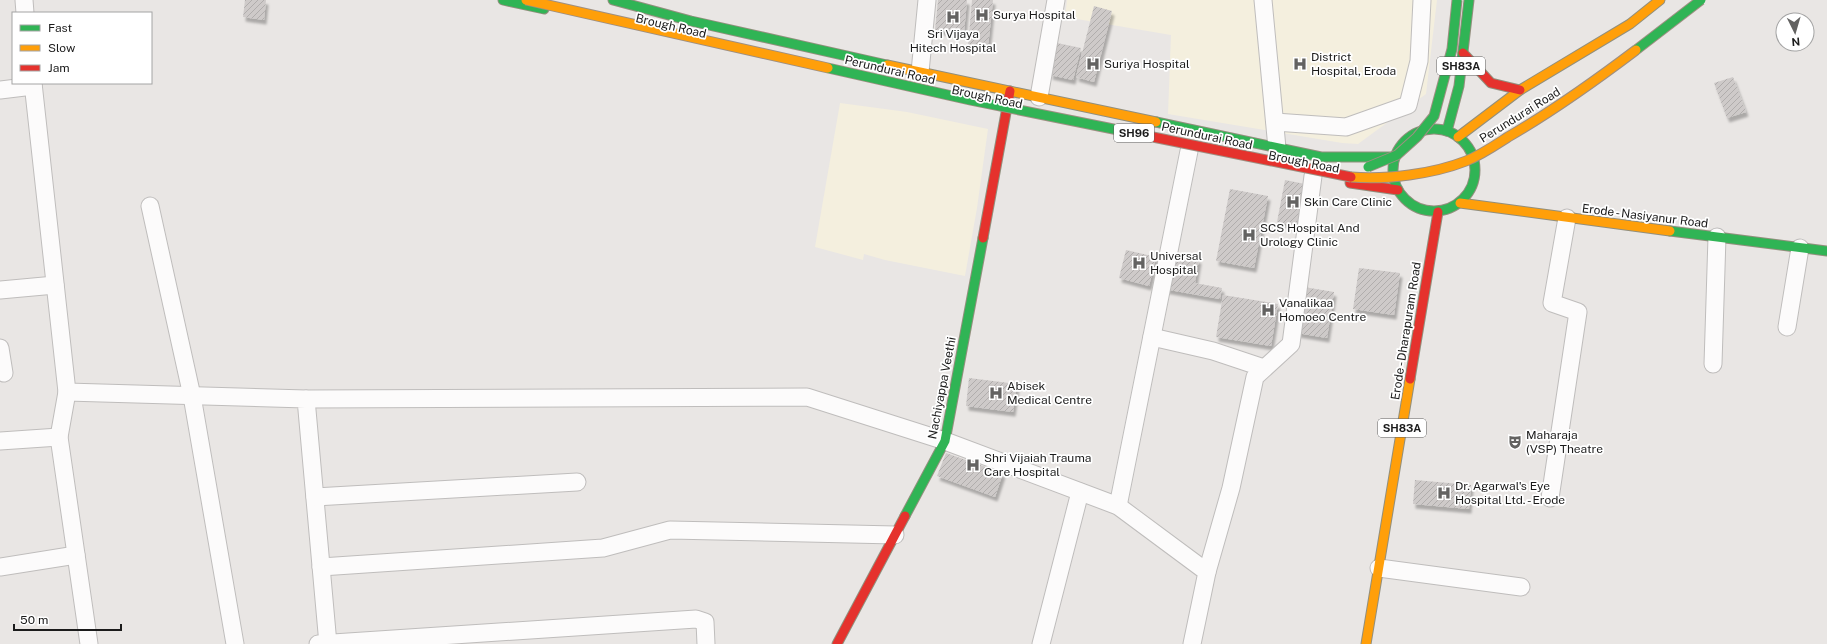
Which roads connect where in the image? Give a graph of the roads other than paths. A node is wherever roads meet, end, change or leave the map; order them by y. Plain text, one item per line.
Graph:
1 (24, 0) edge
2 (503, 0) edge
3 (526, 0) edge
4 (928, 0) edge
5 (1056, 0) edge
6 (1263, 0) edge
7 (1422, 0) edge
8 (1457, 0) edge
9 (1469, 0) edge
10 (1660, 0) edge
11 (1704, 2) edge
12 (617, 3) edge
13 (25, 12) edge
14 (1463, 53) junction
15 (920, 72) junction
16 (33, 85) edge
17 (1565, 89) dead end
18 (0, 90) edge
19 (1520, 90) junction
20 (1010, 91) junction
21 (1039, 97) junction
22 (1006, 113) junction
23 (1275, 122) junction
24 (1447, 131) junction
25 (1458, 137) junction
26 (1278, 148) junction
27 (1189, 151) junction
28 (1461, 153) dead end
29 (1394, 157) junction
30 (1475, 162) junction
31 (1419, 164) dead end
32 (1368, 167) junction
33 (1313, 176) junction
34 (1398, 190) junction
35 (1460, 203) junction
36 (150, 206) dead end
37 (1438, 212) junction
38 (1566, 218) junction
39 (1717, 237) junction
40 (1800, 248) junction
41 (1827, 252) edge
42 (55, 285) junction
43 (0, 290) edge
44 (1787, 327) dead end
45 (1152, 337) junction
46 (0, 348) edge
47 (1713, 364) dead end
48 (1264, 368) junction
49 (4, 373) dead end
50 (67, 392) junction
51 (192, 396) junction
52 (306, 398) junction
53 (59, 437) junction
54 (0, 441) edge
55 (946, 441) junction
56 (577, 482) dead end
57 (1080, 492) junction
58 (315, 497) junction
59 (1550, 498) dead end
60 (1118, 506) junction
61 (895, 535) junction
62 (76, 555) junction
63 (0, 567) edge
64 (321, 567) junction
65 (1379, 568) junction
66 (1207, 572) junction
67 (1521, 587) dead end
68 (89, 644) edge
69 (236, 644) edge
70 (325, 644) edge
71 (706, 644) edge
72 (837, 644) edge
73 (1041, 644) edge
74 (1192, 644) edge
75 (1366, 644) edge

1 - 13 street
2 - 22 main road, Brough Road / SH96
3 - 11 main road, Perundurai Road / SH96, bridge
4 - 15 street
5 - 21 street
6 - 23 street
7 - 23 street
8 - 32 main road, bridge
9 - 14 main road, SH83A
10 - 19 main road
11 - 30 main road
12 - 15 main road, Brough Road / SH96
12 - 32 main road, Perundurai Road / SH96
14 - 19 main road
14 - 24 main road, SH83A
15 - 20 main road, Brough Road / SH96
16 - 18 street
16 - 42 street
17 - 28 main road, Perundurai Road
19 - 25 main road
20 - 21 main road, Brough Road / SH96
20 - 22 main road, Nachiyappa Veethi
21 - 26 main road, Brough Road / SH96
22 - 27 main road, Brough Road / SH96
22 - 55 main road, Nachiyappa Veethi
23 - 26 street
24 - 25 main road
24 - 29 main road
25 - 30 main road
26 - 29 main road, Brough Road / SH96
27 - 33 main road, Brough Road / SH96
27 - 45 street
29 - 34 main road
30 - 35 main road
31 - 32 main road, Perundurai Road / SH96
33 - 34 main road, Brough Road / SH96
33 - 48 street
34 - 37 main road
35 - 37 main road
35 - 38 main road, Erode - Nasiyanur Road
36 - 51 street
37 - 65 main road, Erode - Dharapuram Road / SH83A
38 - 39 main road, Erode - Nasiyanur Road
38 - 59 street
39 - 40 main road, Erode - Nasiyanur Road
39 - 47 street
40 - 41 main road, Erode - Nasiyanur Road
40 - 44 street
42 - 43 street
42 - 50 street
45 - 48 street
45 - 60 street
46 - 49 street
48 - 66 street
50 - 51 street
50 - 53 street
51 - 52 street
51 - 69 street
52 - 55 street
52 - 58 street
53 - 54 street
53 - 62 street
55 - 57 street
55 - 61 main road, Nachiyappa Veethi
56 - 58 street
57 - 60 street
57 - 73 street
58 - 64 street
60 - 66 street
61 - 64 street
61 - 72 main road, Nachiyappa Veethi
62 - 63 street
62 - 68 street
64 - 70 street
65 - 67 street
65 - 75 main road, Erode - Dharapuram Road / SH83A
66 - 74 street
70 - 71 street

